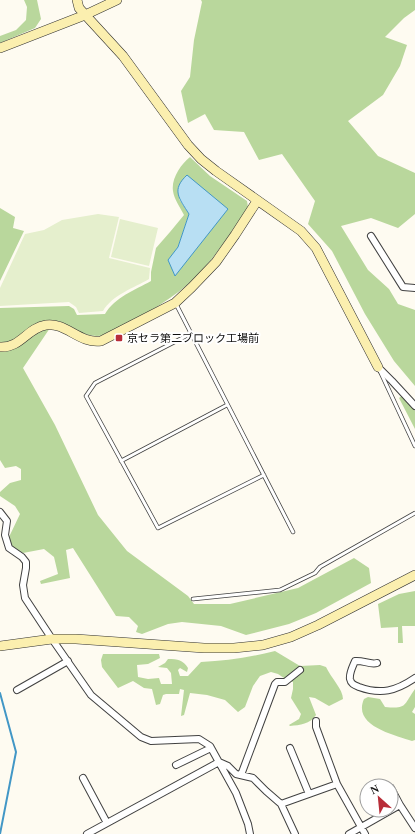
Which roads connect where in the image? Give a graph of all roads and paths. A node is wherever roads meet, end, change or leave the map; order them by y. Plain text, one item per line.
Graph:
1 (77, 0) edge
2 (117, 0) edge
3 (86, 14) junction
4 (0, 48) edge
5 (257, 201) junction
6 (371, 236) dead end
7 (415, 288) edge
8 (175, 302) junction
9 (190, 334) junction
10 (0, 347) edge
11 (378, 368) junction
12 (227, 405) junction
13 (415, 406) edge
14 (415, 446) edge
15 (120, 460) junction
16 (264, 475) junction
17 (0, 512) edge
18 (415, 513) edge
19 (294, 532) dead end
20 (415, 574) edge
21 (193, 599) dead end
22 (52, 638) junction
23 (0, 646) edge
24 (68, 661) junction
25 (378, 663) dead end
26 (300, 670) dead end
27 (415, 678) edge
28 (17, 690) dead end
29 (316, 720) dead end
30 (211, 748) junction
31 (290, 748) dead end
32 (219, 762) junction
33 (176, 765) dead end
34 (241, 775) junction
35 (83, 778) dead end
36 (337, 784) junction
37 (309, 794) junction
38 (281, 804) junction
39 (400, 805) joint
40 (107, 823) junction
41 (361, 828) junction
42 (415, 828) edge
43 (87, 834) edge
44 (250, 834) edge
45 (295, 834) edge
46 (349, 834) edge
47 (365, 834) edge

1 - 3 street
2 - 3 street
3 - 4 street
3 - 5 street
5 - 8 street
5 - 11 street
6 - 7 street
8 - 9 lane
8 - 10 street
9 - 12 lane
9 - 15 lane
11 - 13 street
11 - 14 lane
12 - 15 lane
12 - 16 lane
15 - 16 lane
16 - 19 lane
17 - 22 street
18 - 21 lane
20 - 22 street
22 - 23 street
22 - 24 street
24 - 28 street
24 - 30 street
25 - 27 street
26 - 34 street
29 - 36 street
30 - 32 street
30 - 33 street
31 - 37 street
32 - 34 street
32 - 40 street
32 - 44 street
34 - 38 street
35 - 40 street
36 - 37 street
36 - 41 street
37 - 38 street
38 - 45 street
39 - 41 street
39 - 42 street
40 - 43 street
41 - 46 street
41 - 47 street

